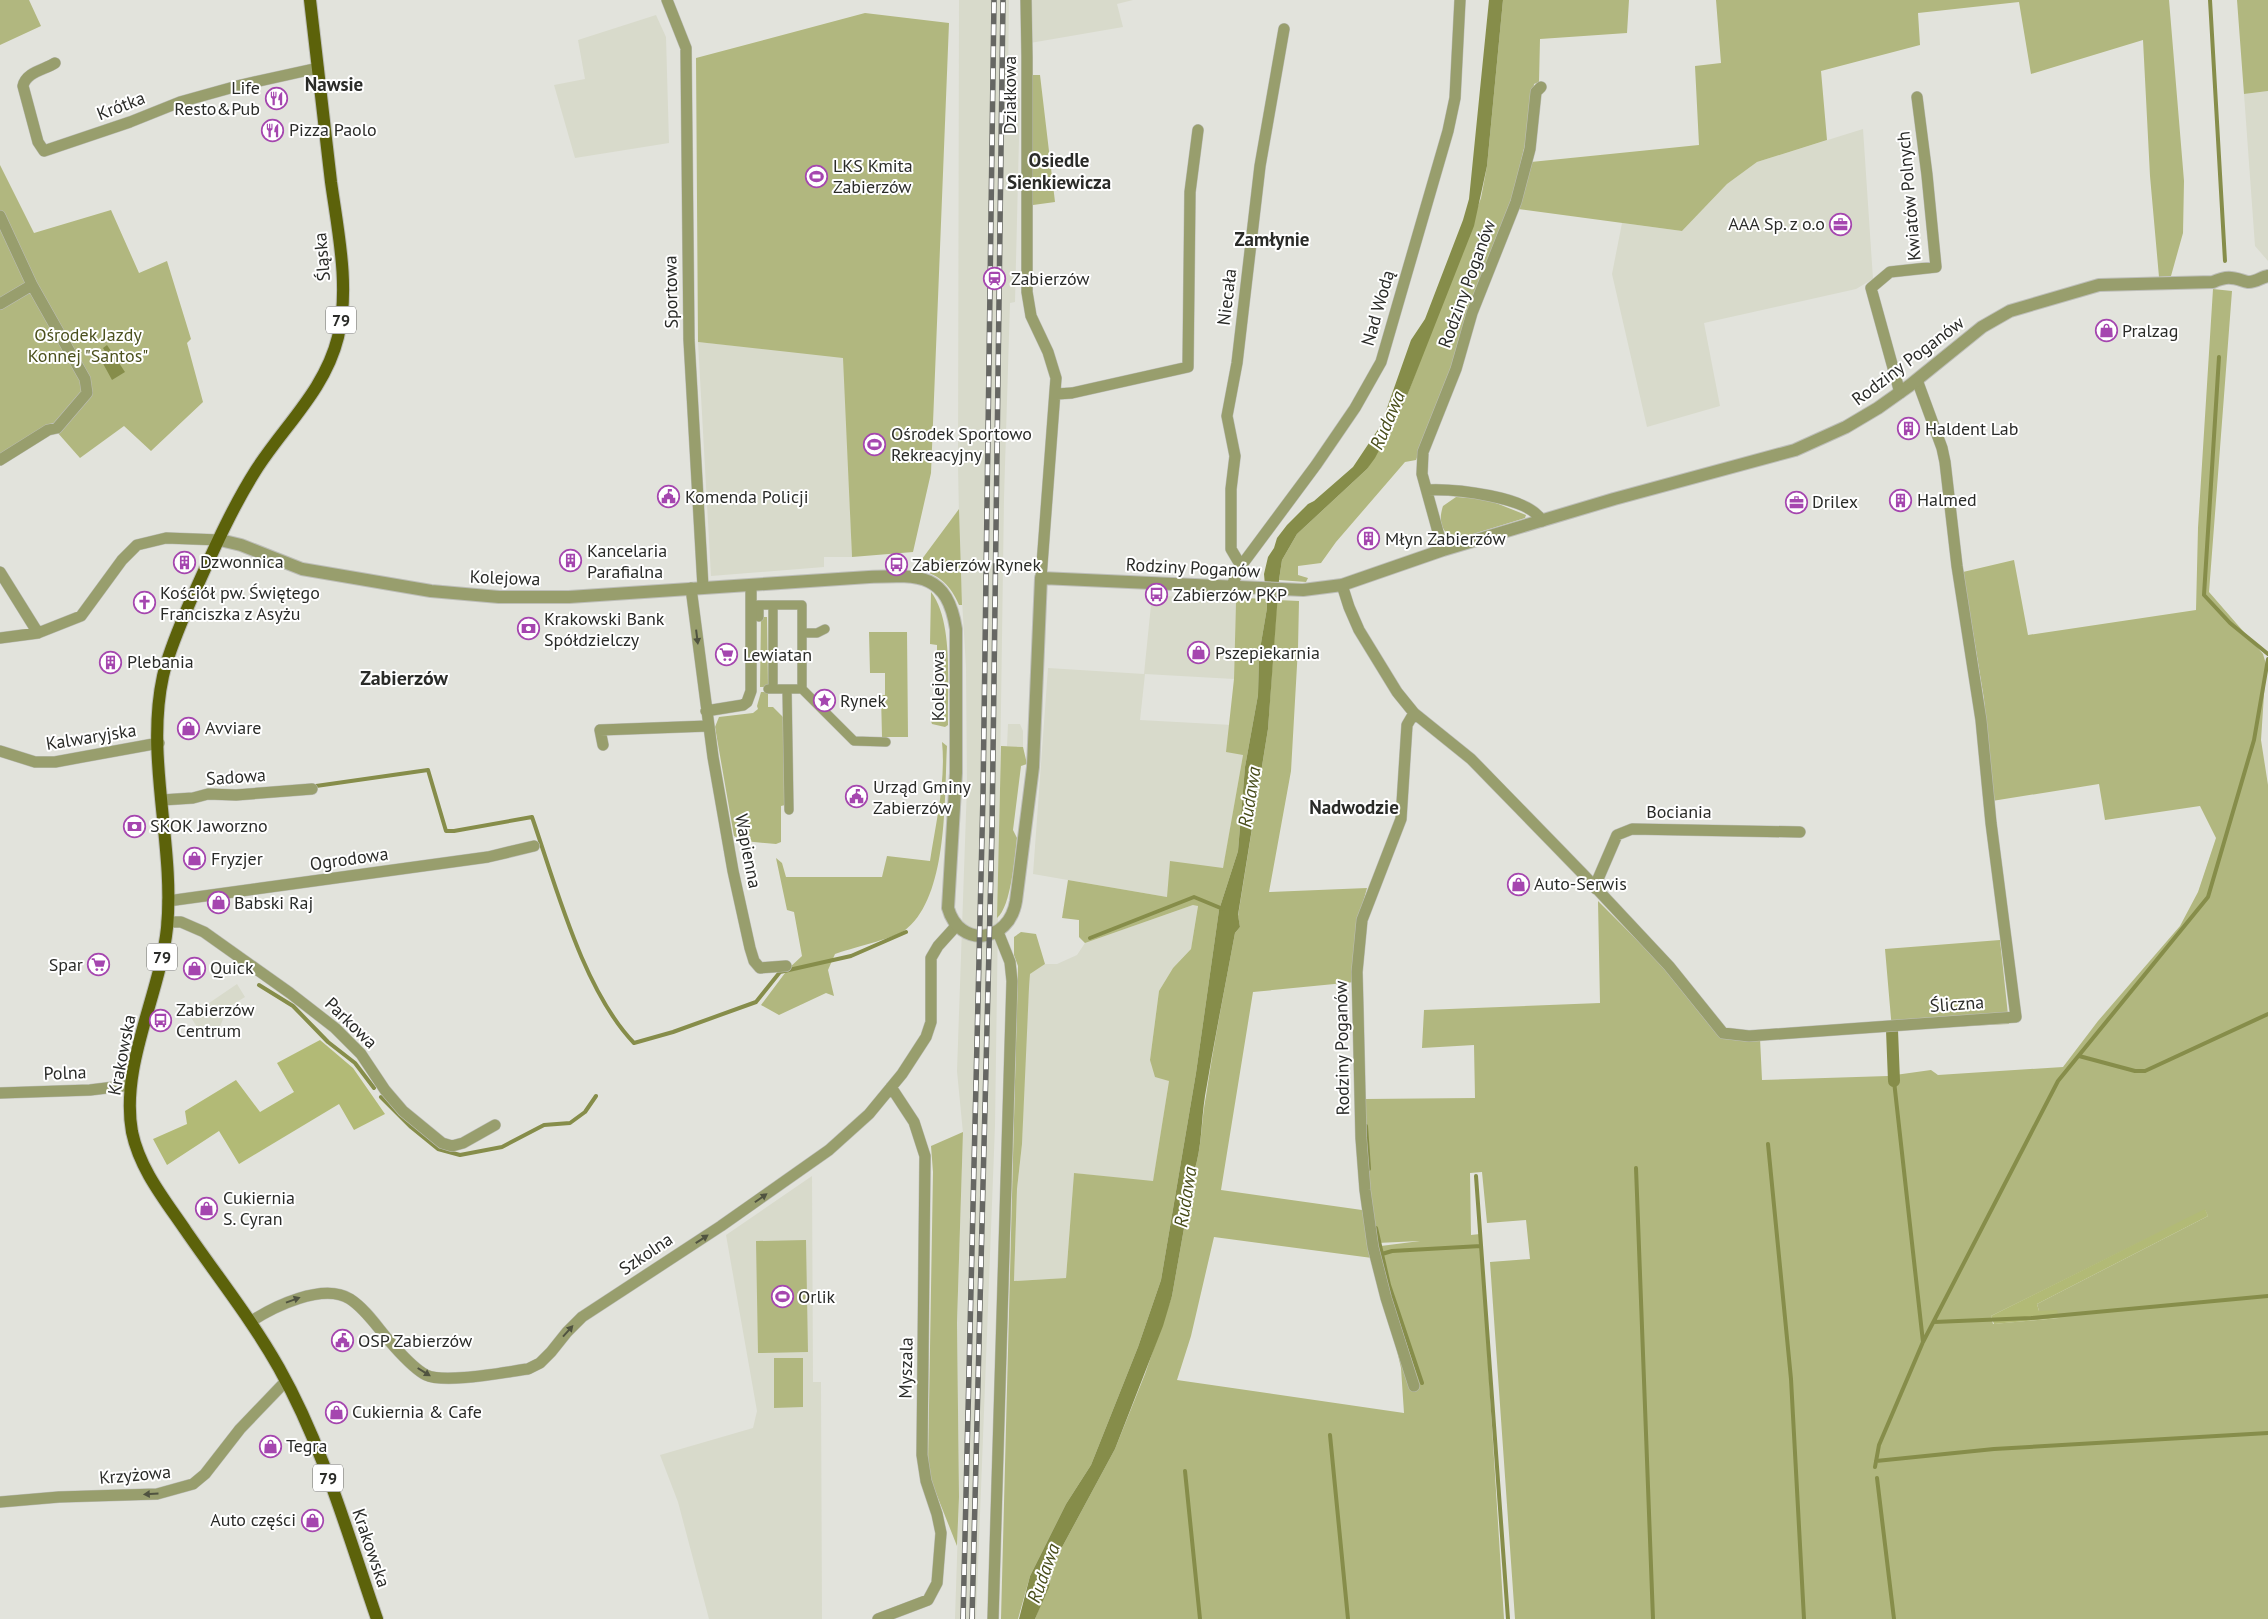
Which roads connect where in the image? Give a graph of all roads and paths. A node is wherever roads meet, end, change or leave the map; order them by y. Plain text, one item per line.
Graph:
1 (310, 0) edge
2 (666, 0) edge
3 (1026, 0) edge
4 (1460, 0) edge
5 (1284, 29) dead end
6 (55, 64) dead end
7 (318, 68) junction
8 (1540, 87) dead end
9 (1917, 97) dead end
10 (1198, 130) dead end
11 (0, 216) edge
12 (2268, 276) edge
13 (32, 285) junction
14 (0, 304) edge
15 (1917, 380) junction
16 (1900, 393) junction
17 (1057, 394) junction
18 (0, 460) edge
19 (1428, 490) junction
20 (1542, 522) junction
21 (220, 540) junction
22 (1443, 550) junction
23 (1241, 566) junction
24 (0, 572) edge
25 (1041, 578) junction
26 (751, 584) junction
27 (1342, 585) junction
28 (697, 588) junction
29 (1238, 588) junction
30 (773, 605) junction
31 (759, 617) dead end
32 (826, 629) dead end
33 (38, 632) junction
34 (802, 633) junction
35 (0, 638) edge
36 (787, 689) junction
37 (802, 689) junction
38 (706, 711) junction
39 (1414, 713) junction
40 (708, 726) junction
41 (886, 742) dead end
42 (159, 743) junction
43 (603, 745) dead end
44 (0, 751) edge
45 (312, 789) dead end
46 (162, 800) junction
47 (789, 810) dead end
48 (1800, 832) dead end
49 (534, 846) dead end
50 (1596, 889) junction
51 (168, 901) junction
52 (167, 922) junction
53 (957, 925) junction
54 (998, 932) junction
55 (786, 966) dead end
56 (131, 1085) junction
57 (891, 1087) junction
58 (0, 1093) edge
59 (495, 1124) dead end
60 (250, 1322) junction
61 (286, 1381) junction
62 (1414, 1386) dead end
63 (0, 1502) edge
64 (377, 1619) edge
65 (878, 1619) edge
66 (992, 1619) edge

1 - 7 main road, Śląska / 79
2 - 28 street, Sportowa
3 - 17 street, Działkowa
4 - 23 street, Nad Wodą
5 - 23 street, Niecała
6 - 7 street, Krótka
7 - 21 main road, Śląska / 79
8 - 19 street, Rodziny Poganów
9 - 16 street, Kwiatów Polnych
10 - 17 street
11 - 13 street
12 - 15 street, Rodziny Poganów
13 - 14 street
13 - 18 street
15 - 16 street, Rodziny Poganów
15 - 50 street, Śliczna
16 - 20 street, Rodziny Poganów
17 - 25 street
19 - 20 street
19 - 22 street, Rodziny Poganów
20 - 22 street, Rodziny Poganów
21 - 28 street, Kolejowa
21 - 33 street
21 - 42 main road, Krakowska / 79
22 - 27 street, Rodziny Poganów
23 - 29 street, Nad Wodą
24 - 33 street
25 - 29 street, Rodziny Poganów
25 - 54 street
26 - 28 street, Kolejowa
26 - 38 street
26 - 53 street, Kolejowa
27 - 29 street, Rodziny Poganów
27 - 39 street
28 -> 38 street, Wapienna
30 - 31 street
30 - 34 street
30 - 36 street
32 - 34 street
33 - 35 street
34 - 37 street
36 - 37 street
36 - 47 street
37 - 41 street
38 - 40 street, Wapienna
39 - 50 street
39 - 62 street, Rodziny Poganów
40 - 43 street
40 - 55 street, Wapienna
42 - 44 street, Kalwaryjska
42 - 46 main road, Krakowska / 79
45 - 46 street, Sadowa
46 - 51 main road, Krakowska / 79
48 - 50 street, Bociania
49 - 51 street, Ogrodowa
51 - 52 main road, Krakowska / 79
52 - 56 main road, Krakowska / 79
52 - 59 street, Parkowa
53 - 54 street
53 - 57 street, Szkolna
54 - 66 street
56 - 58 street, Polna
56 - 60 main road, Krakowska / 79
60 -> 57 street, Szkolna
57 - 65 street, Myszala
60 - 61 main road, Krakowska / 79
61 -> 63 street, Krzyżowa
61 - 64 main road, Krakowska / 79

